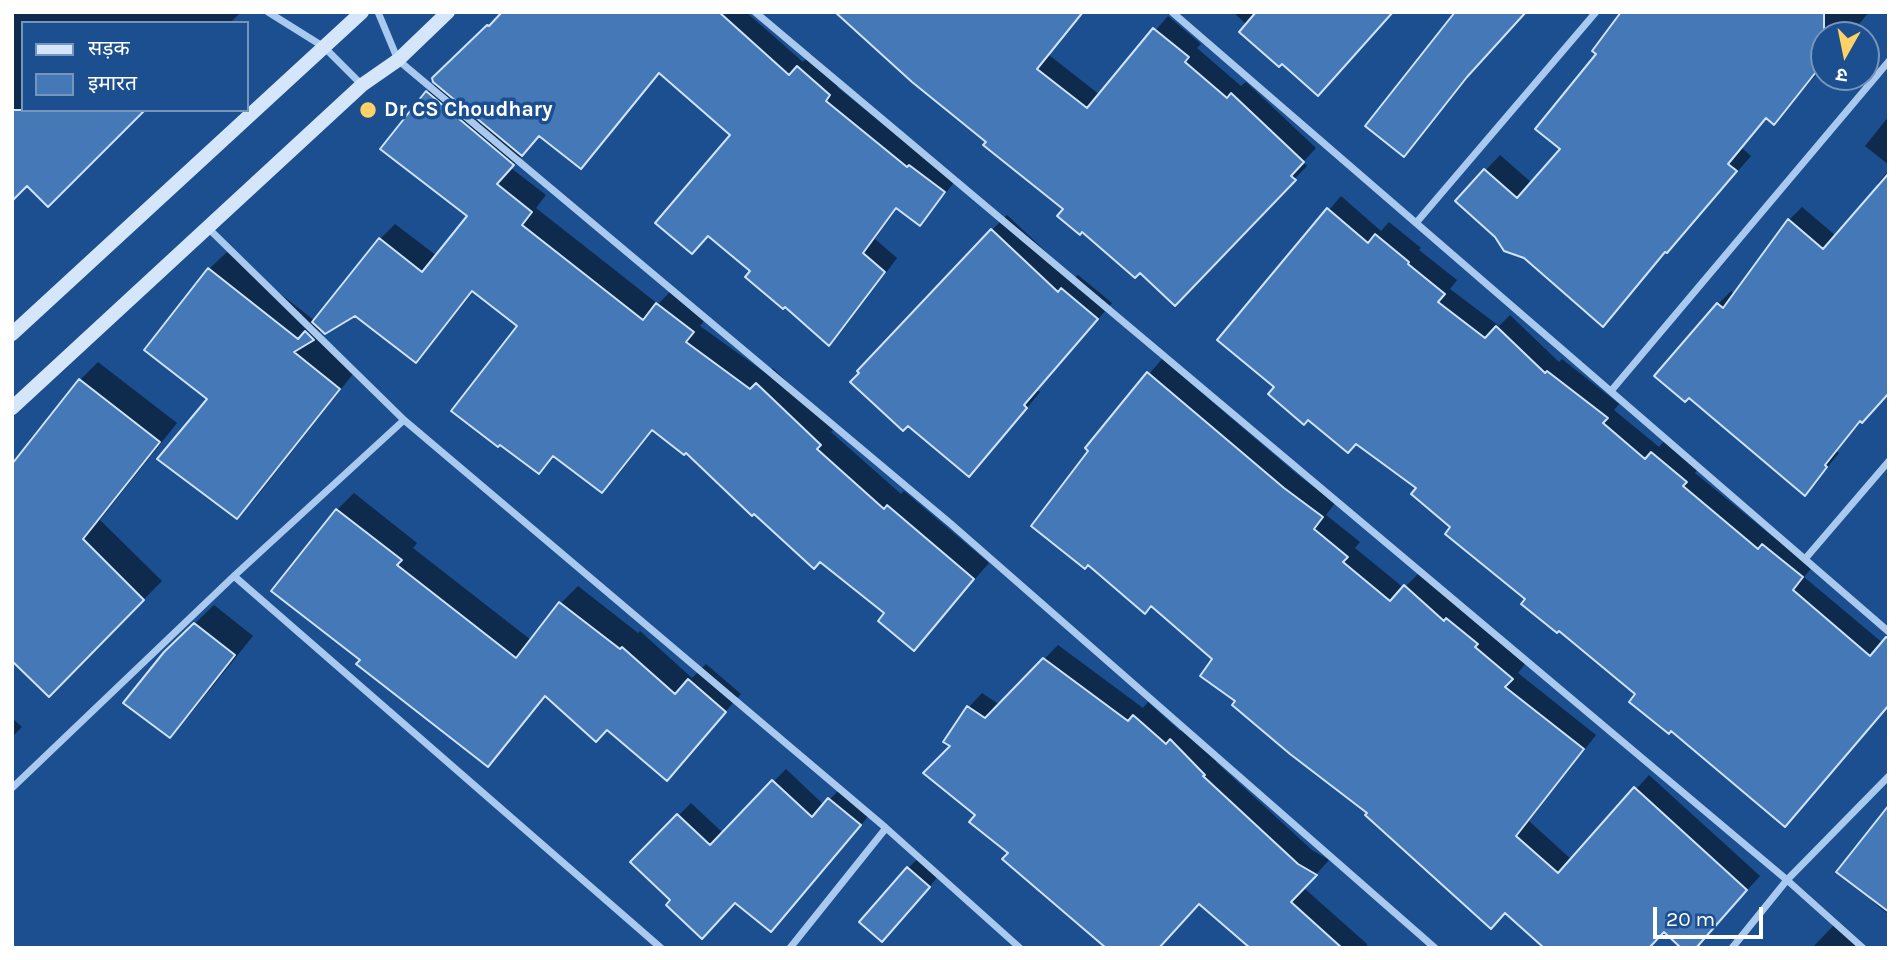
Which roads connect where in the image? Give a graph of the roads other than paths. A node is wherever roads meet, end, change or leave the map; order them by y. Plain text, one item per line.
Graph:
1 (268, 12) edge
2 (362, 12) edge
3 (379, 12) edge
4 (448, 12) edge
5 (755, 12) edge
6 (1172, 12) edge
7 (1591, 14) edge
8 (324, 47) junction
9 (398, 60) junction
10 (1889, 61) edge
11 (362, 85) junction
12 (1416, 223) junction
13 (208, 228) junction
14 (12, 334) edge
15 (1611, 391) junction
16 (12, 408) edge
17 (404, 420) junction
18 (1889, 461) edge
19 (1805, 559) junction
20 (234, 576) junction
21 (1889, 632) edge
22 (1889, 776) edge
23 (12, 788) edge
24 (886, 828) junction
25 (1787, 880) junction
26 (661, 948) edge
27 (790, 948) edge
28 (1020, 948) edge
29 (1435, 948) edge
30 (1732, 948) edge
31 (1863, 948) edge

1 - 8 street
2 - 8 main road
3 - 9 street
4 - 9 main road
5 - 25 street
6 - 12 street
7 - 12 street
8 - 11 street
8 - 14 main road
9 - 11 main road
9 - 29 street
10 - 15 street
11 - 13 main road
12 - 15 street
13 - 16 main road
13 - 17 street
15 - 19 street
17 - 20 street
17 - 24 street
18 - 19 street
19 - 21 street
20 - 23 street
20 - 26 street
22 - 25 street
24 - 27 street
24 - 28 street
25 - 30 street
25 - 31 street

